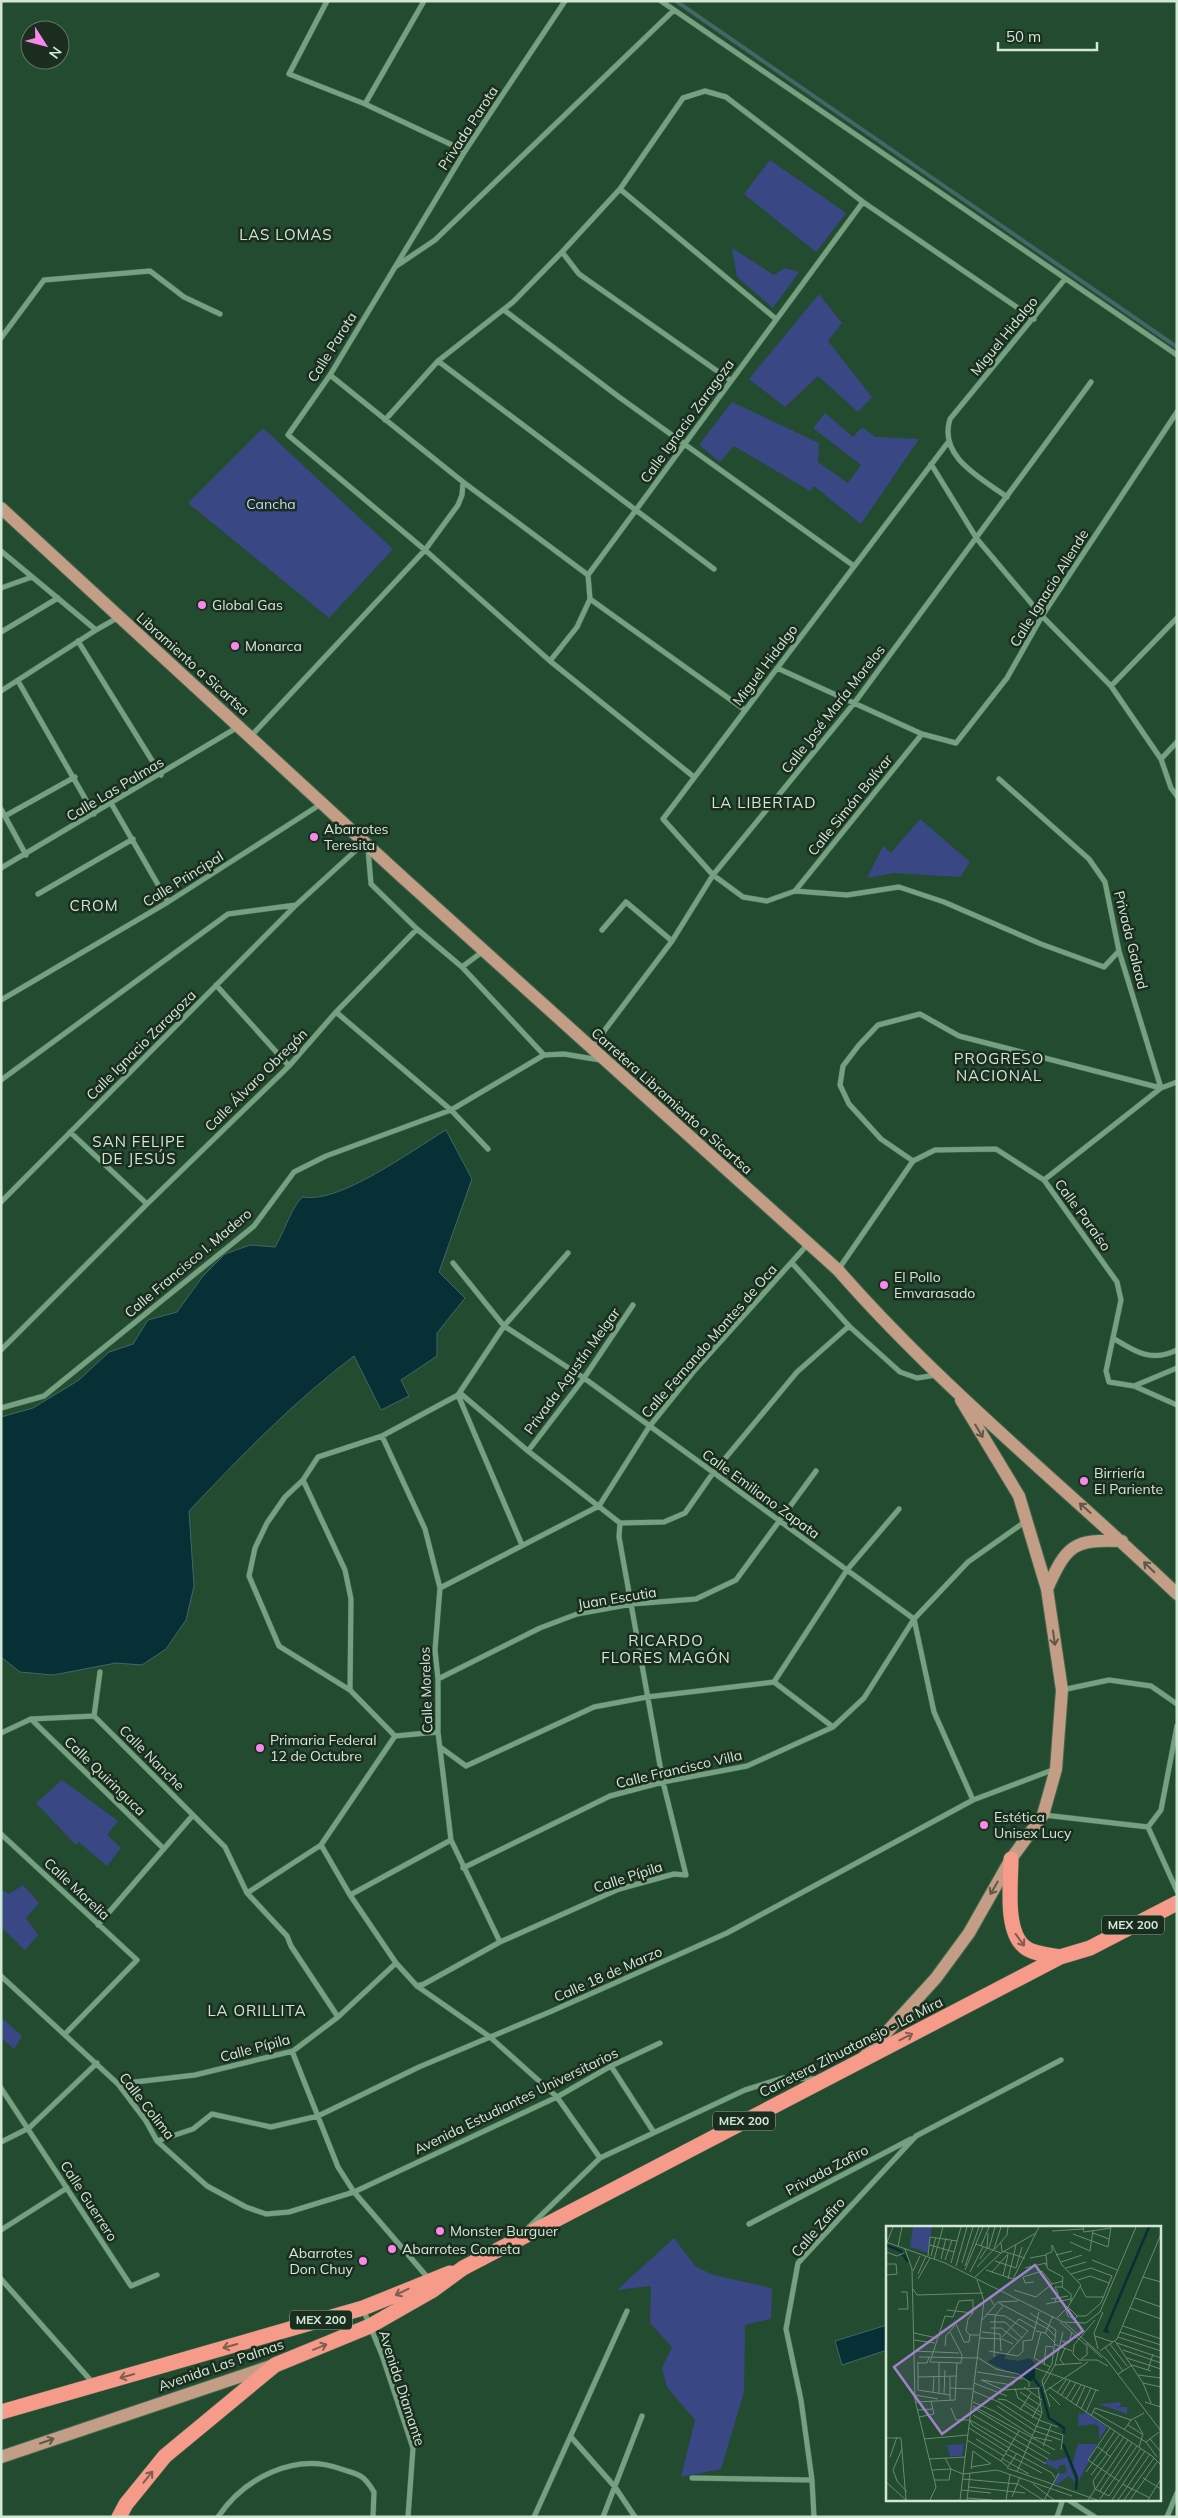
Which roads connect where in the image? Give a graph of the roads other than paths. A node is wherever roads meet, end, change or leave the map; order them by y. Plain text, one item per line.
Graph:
1 (327, 1) edge
2 (424, 1) edge
3 (565, 1) edge
4 (661, 1) edge
5 (674, 10) junction
6 (366, 104) junction
7 (465, 151) junction
8 (620, 189) junction
9 (863, 202) junction
10 (562, 252) junction
11 (393, 269) junction
12 (1065, 278) junction
13 (504, 310) junction
14 (220, 314) dead end
15 (776, 319) junction
16 (1034, 319) junction
17 (1, 338) edge
18 (1177, 355) edge
19 (438, 362) junction
20 (330, 375) junction
21 (730, 380) junction
22 (1091, 382) dead end
23 (1177, 412) edge
24 (385, 420) junction
25 (949, 441) junction
26 (684, 444) junction
27 (931, 464) junction
28 (464, 482) junction
29 (1007, 497) junction
30 (1, 508) edge
31 (636, 510) junction
32 (977, 539) junction
33 (425, 550) junction
34 (1, 551) edge
35 (854, 566) junction
36 (714, 569) dead end
37 (588, 575) junction
38 (32, 577) junction
39 (1, 588) edge
40 (58, 598) junction
41 (590, 599) junction
42 (1042, 616) junction
43 (119, 617) junction
44 (1177, 618) edge
45 (96, 630) junction
46 (1, 632) edge
47 (78, 641) junction
48 (550, 661) junction
49 (777, 668) junction
50 (18, 681) junction
51 (1111, 686) junction
52 (1, 691) edge
53 (855, 702) junction
54 (745, 710) junction
55 (238, 727) junction
56 (922, 734) junction
57 (250, 736) junction
58 (1177, 742) edge
59 (1161, 758) junction
60 (161, 775) junction
61 (75, 777) junction
62 (694, 777) junction
63 (999, 779) dead end
64 (1177, 796) edge
65 (111, 803) junction
66 (323, 803) junction
67 (1, 809) edge
68 (94, 814) junction
69 (5, 816) junction
70 (133, 839) junction
71 (366, 842) junction
72 (26, 855) junction
73 (1, 868) edge
74 (714, 875) junction
75 (795, 891) junction
76 (38, 894) dead end
77 (168, 902) junction
78 (296, 905) junction
79 (417, 929) junction
80 (602, 930) dead end
81 (672, 941) junction
82 (484, 950) junction
83 (1119, 951) junction
84 (462, 967) junction
85 (216, 985) junction
86 (1, 1000) edge
87 (336, 1012) junction
88 (591, 1048) junction
89 (544, 1055) junction
90 (605, 1060) junction
91 (289, 1066) junction
92 (1, 1080) edge
93 (1177, 1082) edge
94 (1160, 1088) junction
95 (451, 1110) junction
96 (70, 1132) junction
97 (488, 1149) dead end
98 (913, 1161) junction
99 (1044, 1180) junction
100 (1, 1202) edge
101 (147, 1204) junction
102 (808, 1245) junction
103 (568, 1253) dead end
104 (792, 1262) junction
105 (453, 1263) dead end
106 (838, 1270) junction
107 (634, 1304) dead end
108 (504, 1326) junction
109 (849, 1326) junction
110 (1113, 1338) junction
111 (1, 1350) edge
112 (1177, 1350) edge
113 (1177, 1368) edge
114 (939, 1375) junction
115 (584, 1378) junction
116 (1134, 1386) junction
117 (954, 1389) junction
118 (459, 1394) junction
119 (1177, 1405) edge
120 (1, 1408) edge
121 (649, 1427) junction
122 (382, 1436) junction
123 (528, 1451) junction
124 (816, 1471) dead end
125 (713, 1473) junction
126 (304, 1480) junction
127 (599, 1506) junction
128 (899, 1509) dead end
129 (779, 1521) junction
130 (1026, 1521) junction
131 (620, 1523) junction
132 (1122, 1541) junction
133 (522, 1545) junction
134 (847, 1570) junction
135 (440, 1588) junction
136 (1048, 1589) junction
137 (1177, 1594) edge
138 (632, 1604) junction
139 (914, 1618) junction
140 (100, 1672) dead end
141 (438, 1679) junction
142 (774, 1682) junction
143 (350, 1690) junction
144 (1062, 1690) junction
145 (647, 1697) junction
146 (1177, 1704) edge
147 (94, 1716) junction
148 (31, 1719) junction
149 (1177, 1726) edge
150 (833, 1727) junction
151 (438, 1732) junction
152 (1, 1733) edge
153 (395, 1736) junction
154 (440, 1747) junction
155 (1174, 1753) edge
156 (1056, 1769) junction
157 (662, 1782) junction
158 (972, 1800) junction
159 (193, 1815) junction
160 (1043, 1815) junction
161 (1148, 1827) junction
162 (1, 1834) edge
163 (451, 1840) junction
164 (321, 1845) junction
165 (164, 1848) junction
166 (1011, 1859) junction
167 (463, 1868) junction
168 (1177, 1891) edge
169 (247, 1893) junction
170 (350, 1895) junction
171 (1177, 1903) edge
172 (98, 1925) junction
173 (500, 1942) junction
174 (1060, 1958) junction
175 (396, 1963) junction
176 (1, 1976) edge
177 (417, 1986) junction
178 (338, 2017) junction
179 (65, 2034) junction
180 (490, 2037) junction
181 (660, 2043) dead end
182 (292, 2051) junction
183 (863, 2059) junction
184 (1060, 2060) dead end
185 (97, 2063) junction
186 (611, 2066) junction
187 (822, 2079) junction
188 (118, 2084) junction
189 (1, 2088) edge
190 (557, 2097) junction
191 (318, 2116) junction
192 (29, 2128) junction
193 (653, 2132) junction
194 (916, 2136) junction
195 (157, 2141) junction
196 (1, 2142) edge
197 (600, 2158) junction
198 (67, 2188) junction
199 (354, 2192) junction
200 (749, 2224) dead end
201 (1, 2230) edge
202 (515, 2240) junction
203 (463, 2268) joint
204 (157, 2275) dead end
205 (1, 2279) edge
206 (431, 2285) junction
207 (363, 2308) junction
208 (627, 2312) dead end
209 (370, 2326) junction
210 (274, 2365) junction
211 (96, 2385) junction
212 (1, 2412) edge
213 (642, 2416) dead end
214 (571, 2437) junction
215 (1, 2457) edge
216 (692, 2478) dead end
217 (812, 2480) junction
218 (615, 2487) junction
219 (1177, 2493) edge
220 (1063, 2500) edge
221 (1069, 2500) edge
222 (119, 2517) edge
223 (218, 2517) edge
224 (373, 2517) edge
225 (408, 2517) edge
226 (534, 2517) edge
227 (603, 2517) edge
228 (635, 2517) edge
229 (814, 2517) edge
230 (1057, 2517) edge
231 (1095, 2517) edge
232 (1167, 2517) edge

1 - 6 street
2 - 6 street
3 - 7 street, Privada Parota
4 - 5 street
5 - 11 street
5 - 12 street
6 - 7 street
7 - 11 street, Privada Parota
8 - 9 street
8 - 10 street
8 - 15 street
9 - 15 street, Calle Ignacio Zaragoza
9 - 16 street
10 - 13 street
10 - 21 street
11 - 20 street, Calle Parota
12 - 16 street, Miguel Hidalgo
12 - 18 street
13 - 19 street
13 - 26 street
14 - 17 street
15 - 21 street, Calle Ignacio Zaragoza
16 - 25 street, Miguel Hidalgo
19 - 24 street
19 - 31 street
20 - 24 street
20 - 33 street, Calle Parota
21 - 26 street, Calle Ignacio Zaragoza
22 - 29 street, Calle José María Morelos
23 - 42 street, Calle Ignacio Allende
24 - 28 street
25 - 27 street, Miguel Hidalgo
25 - 29 street
26 - 31 street, Calle Ignacio Zaragoza
26 - 35 street
27 - 32 street
27 - 35 street, Miguel Hidalgo
28 - 33 street
28 - 37 street
29 - 32 street, Calle José María Morelos
30 - 43 main road, Libramiento a Sicartsa
31 - 36 street
31 - 37 street, Calle Ignacio Zaragoza
32 - 42 street
32 - 53 street, Calle José María Morelos
33 - 48 street
33 - 57 street
34 - 38 street
35 - 49 street, Miguel Hidalgo
37 - 41 street
38 - 39 street
38 - 40 street
40 - 45 street
40 - 46 street
41 - 48 street
41 - 54 street
42 - 51 street
42 - 56 street, Calle Ignacio Allende
43 - 45 street
43 - 55 main road, Libramiento a Sicartsa
44 - 51 street
45 - 47 street
47 - 50 street
47 - 60 street
48 - 62 street
49 - 53 street
49 - 54 street, Miguel Hidalgo
50 - 52 street
50 - 61 street
51 - 59 street
53 - 56 street
53 - 74 street, Calle José María Morelos
54 - 62 street, Miguel Hidalgo
55 - 57 main road, Libramiento a Sicartsa
55 - 60 street, Calle Las Palmas
56 - 75 street, Calle Simón Bolívar
57 - 66 main road, Libramiento a Sicartsa
58 - 59 street
59 - 64 street
60 - 65 street, Calle Las Palmas
61 - 68 street
61 - 69 street
62 - 74 street, Miguel Hidalgo
63 - 83 street, Privada Galaad
65 - 68 street, Calle Las Palmas
65 - 70 street
66 - 71 main road, Libramiento a Sicartsa
66 - 77 street, Calle Principal
67 - 69 street
68 - 72 street, Calle Las Palmas
69 - 72 street
70 - 76 street
70 - 77 street
71 - 78 street, Calle Ignacio Zaragoza
71 - 79 street
71 - 82 main road, Carretera Libramiento a Sicartsa
72 - 73 street, Calle Las Palmas
74 - 75 street
74 - 81 street, Calle José María Morelos
75 - 83 street
77 - 86 street, Calle Principal
78 - 85 street, Calle Ignacio Zaragoza
78 - 92 street
79 - 84 street
79 - 87 street, Calle Álvaro Obregón
80 - 81 street
81 - 88 street, Calle José María Morelos
82 - 84 street
82 - 88 main road, Carretera Libramiento a Sicartsa
83 - 94 street, Privada Galaad
84 - 89 street
85 - 91 street
85 - 96 street, Calle Ignacio Zaragoza
87 - 91 street, Calle Álvaro Obregón
87 - 95 street
88 - 90 main road, Carretera Libramiento a Sicartsa
89 - 90 street, Calle Francisco I. Madero
89 - 95 street, Calle Francisco I. Madero
90 - 102 main road, Carretera Libramiento a Sicartsa
91 - 101 street, Calle Álvaro Obregón
93 - 94 street
94 - 98 street
94 - 99 street
95 - 97 street
95 - 120 street, Calle Francisco I. Madero
96 - 100 street, Calle Ignacio Zaragoza
96 - 101 street
98 - 99 street, Calle Paraíso
98 - 106 street, Calle Paraíso
99 - 110 street, Calle Paraíso
101 - 111 street, Calle Álvaro Obregón
102 - 104 street, Calle Fernando Montes de Oca
102 - 106 main road, Carretera Libramiento a Sicartsa
103 - 108 street
104 - 109 street
104 - 121 street, Calle Fernando Montes de Oca
105 - 108 street, Calle Emiliano Zapata
106 - 114 main road, Carretera Libramiento a Sicartsa
107 - 115 street, Privada Agustín Melgar
108 - 115 street, Calle Emiliano Zapata
108 - 118 street
109 - 114 street
109 - 125 street
110 - 112 street
110 - 116 street, Calle Paraíso
113 - 116 street
114 - 117 main road, Carretera Libramiento a Sicartsa
115 - 121 street, Calle Emiliano Zapata
115 - 123 street, Privada Agustín Melgar
116 - 119 street
117 -> 130 main road
132 -> 117 main road
118 - 122 street
118 - 123 street
118 - 133 street
121 - 125 street, Calle Emiliano Zapata
121 - 127 street, Calle Fernando Montes de Oca
122 - 126 street
122 - 135 street, Calle Morelos
123 - 127 street
124 - 129 street, Juan Escutia
125 - 129 street, Calle Emiliano Zapata
125 - 131 street
126 - 143 street
126 - 143 street
127 - 131 street
127 - 133 street
128 - 134 street
129 - 134 street, Calle Emiliano Zapata
129 - 138 street, Juan Escutia
130 - 136 main road
130 - 139 street, Calle Francisco Villa
131 - 138 street
132 - 136 main road
137 -> 132 main road
133 - 135 street
134 - 139 street, Calle Emiliano Zapata
134 - 142 street
135 - 141 street, Calle Morelos
136 -> 144 main road
138 - 141 street, Juan Escutia
138 - 145 street
139 - 150 street, Calle Francisco Villa
139 - 158 street
140 - 147 street
141 - 151 street, Calle Morelos
142 - 145 street
142 - 150 street
143 - 153 street
144 - 146 street
144 - 156 main road
145 - 154 street
145 - 157 street
147 - 148 street
147 - 159 street, Calle Nanche
148 - 152 street
148 - 165 street, Calle Quiringuca
149 - 155 street
150 - 157 street, Calle Francisco Villa
151 - 153 street
151 - 154 street, Calle Morelos
153 - 164 street
154 - 163 street, Calle Morelos
155 - 161 street
156 - 158 street, Calle 18 de Marzo
156 - 160 main road
157 - 167 street, Calle Francisco Villa
157 - 173 street, Calle Pípila
158 - 180 street, Calle 18 de Marzo
159 - 165 street
159 - 169 street, Calle Nanche
160 - 161 street
160 - 166 main road
161 - 168 street
162 - 172 street, Calle Morelia
163 - 167 street, Calle Morelos
163 - 170 street
164 - 169 street
164 - 170 street
165 - 172 street
166 -> 174 highway
166 -> 183 main road
167 - 173 street, Calle Morelos
169 - 178 street, Calle Nanche
170 - 175 street
171 - 174 highway, Carretera Zihuatanejo - La Mira / MEX 200
172 - 179 street, Calle Morelia
173 - 177 street, Calle Pípila
183 -> 174 highway, Carretera Zihuatanejo - La Mira / MEX 200
175 - 177 street
175 - 178 street, Calle Pípila
176 - 179 street, Calle Colima
177 - 180 street
178 - 182 street, Calle Pípila
179 - 185 street, Calle Colima
180 - 190 street
180 - 191 street, Calle 18 de Marzo
181 - 186 street, Avenida Estudiantes Universitarios
182 - 188 street, Calle Pípila
182 - 191 street
183 - 187 highway, Carretera Zihuatanejo - La Mira / MEX 200
184 - 194 street, Calle Zafiro
185 - 188 street, Calle Colima
185 - 192 street
186 - 190 street, Avenida Estudiantes Universitarios
186 - 193 street
187 - 193 street
187 - 202 highway, Carretera Zihuatanejo - La Mira / MEX 200
188 - 195 street, Calle Colima
189 - 192 street, Calle Guerrero
190 - 197 street
190 - 199 street, Avenida Estudiantes Universitarios
191 - 195 street, Calle 18 de Marzo
191 - 199 street
192 - 196 street
192 - 198 street, Calle Guerrero
193 - 197 street
194 - 200 street, Privada Zafiro
194 - 217 street, Calle Zafiro
195 - 199 street, Calle Colima
197 - 202 street
198 - 201 street
198 - 204 street, Calle Guerrero
199 - 206 street
202 - 203 highway, Carretera Zihuatanejo - La Mira / MEX 200
203 - 206 highway, Avenida Las Palmas / MEX 200
205 - 211 street
206 -> 207 highway, Avenida Las Palmas / MEX 200
206 - 209 highway, Avenida Las Palmas / MEX 200
207 - 209 street, Avenida Diamante
207 -> 211 highway, Avenida Las Palmas / MEX 200
208 - 214 street
210 -> 209 highway, Avenida Las Palmas / MEX 200
209 - 225 street, Avenida Diamante
215 -> 210 main road, Avenida Las Palmas
222 -> 210 highway, MEX 200
211 - 212 highway, Avenida Las Palmas / MEX 200
213 - 218 street
214 - 218 street
214 - 226 street
216 - 217 street
217 - 229 street, Calle Zafiro
218 - 227 street
218 - 228 street
219 - 232 street
220 - 230 street
221 - 231 street
223 - 224 street

